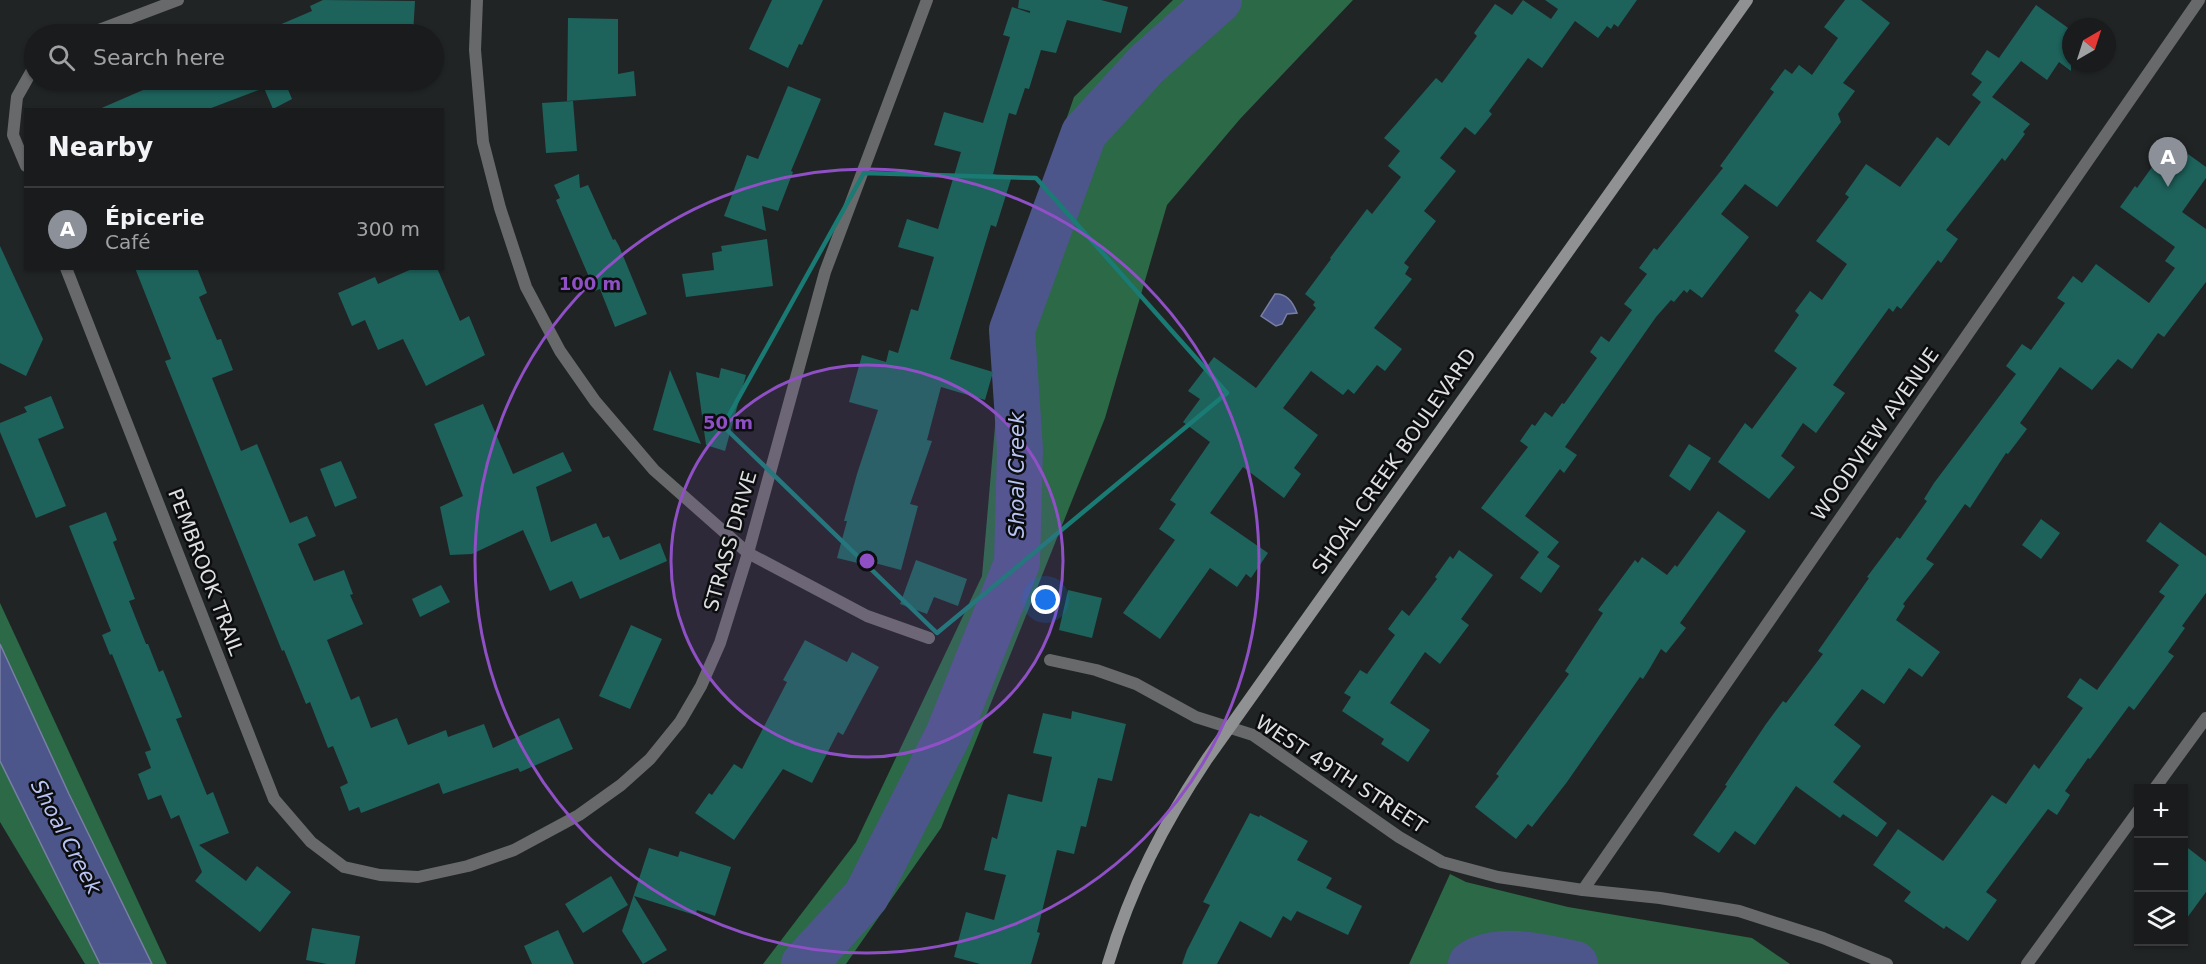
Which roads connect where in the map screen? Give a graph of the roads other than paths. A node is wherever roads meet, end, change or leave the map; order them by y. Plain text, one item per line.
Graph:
1 (178, 0) edge
2 (477, 0) edge
3 (927, 0) edge
4 (1747, 0) edge
5 (2199, 0) edge
6 (114, 24) edge
7 (24, 83) edge
8 (24, 161) edge
9 (67, 270) edge
10 (748, 553) junction
11 (929, 638) dead end
12 (1050, 660) dead end
13 (2206, 718) edge
14 (1228, 728) junction
15 (2159, 784) edge
16 (2134, 818) edge
17 (344, 867) joint
18 (1583, 890) junction
19 (1108, 964) edge
20 (1887, 964) edge
21 (2027, 964) edge

1 - 6 street
2 - 10 street
3 - 10 street, STRASS DRIVE
4 - 14 street, SHOAL CREEK BOULEVARD
5 - 18 street, WOODVIEW AVENUE
7 - 8 street
9 - 17 street, PEMBROOK TRAIL
10 - 11 street
10 - 17 street, STRASS DRIVE
12 - 14 street, WEST 49TH STREET
13 - 15 street
14 - 18 street, WEST 49TH STREET
14 - 19 street, SHOAL CREEK BOULEVARD
16 - 21 street
18 - 20 street, WEST 49TH STREET

